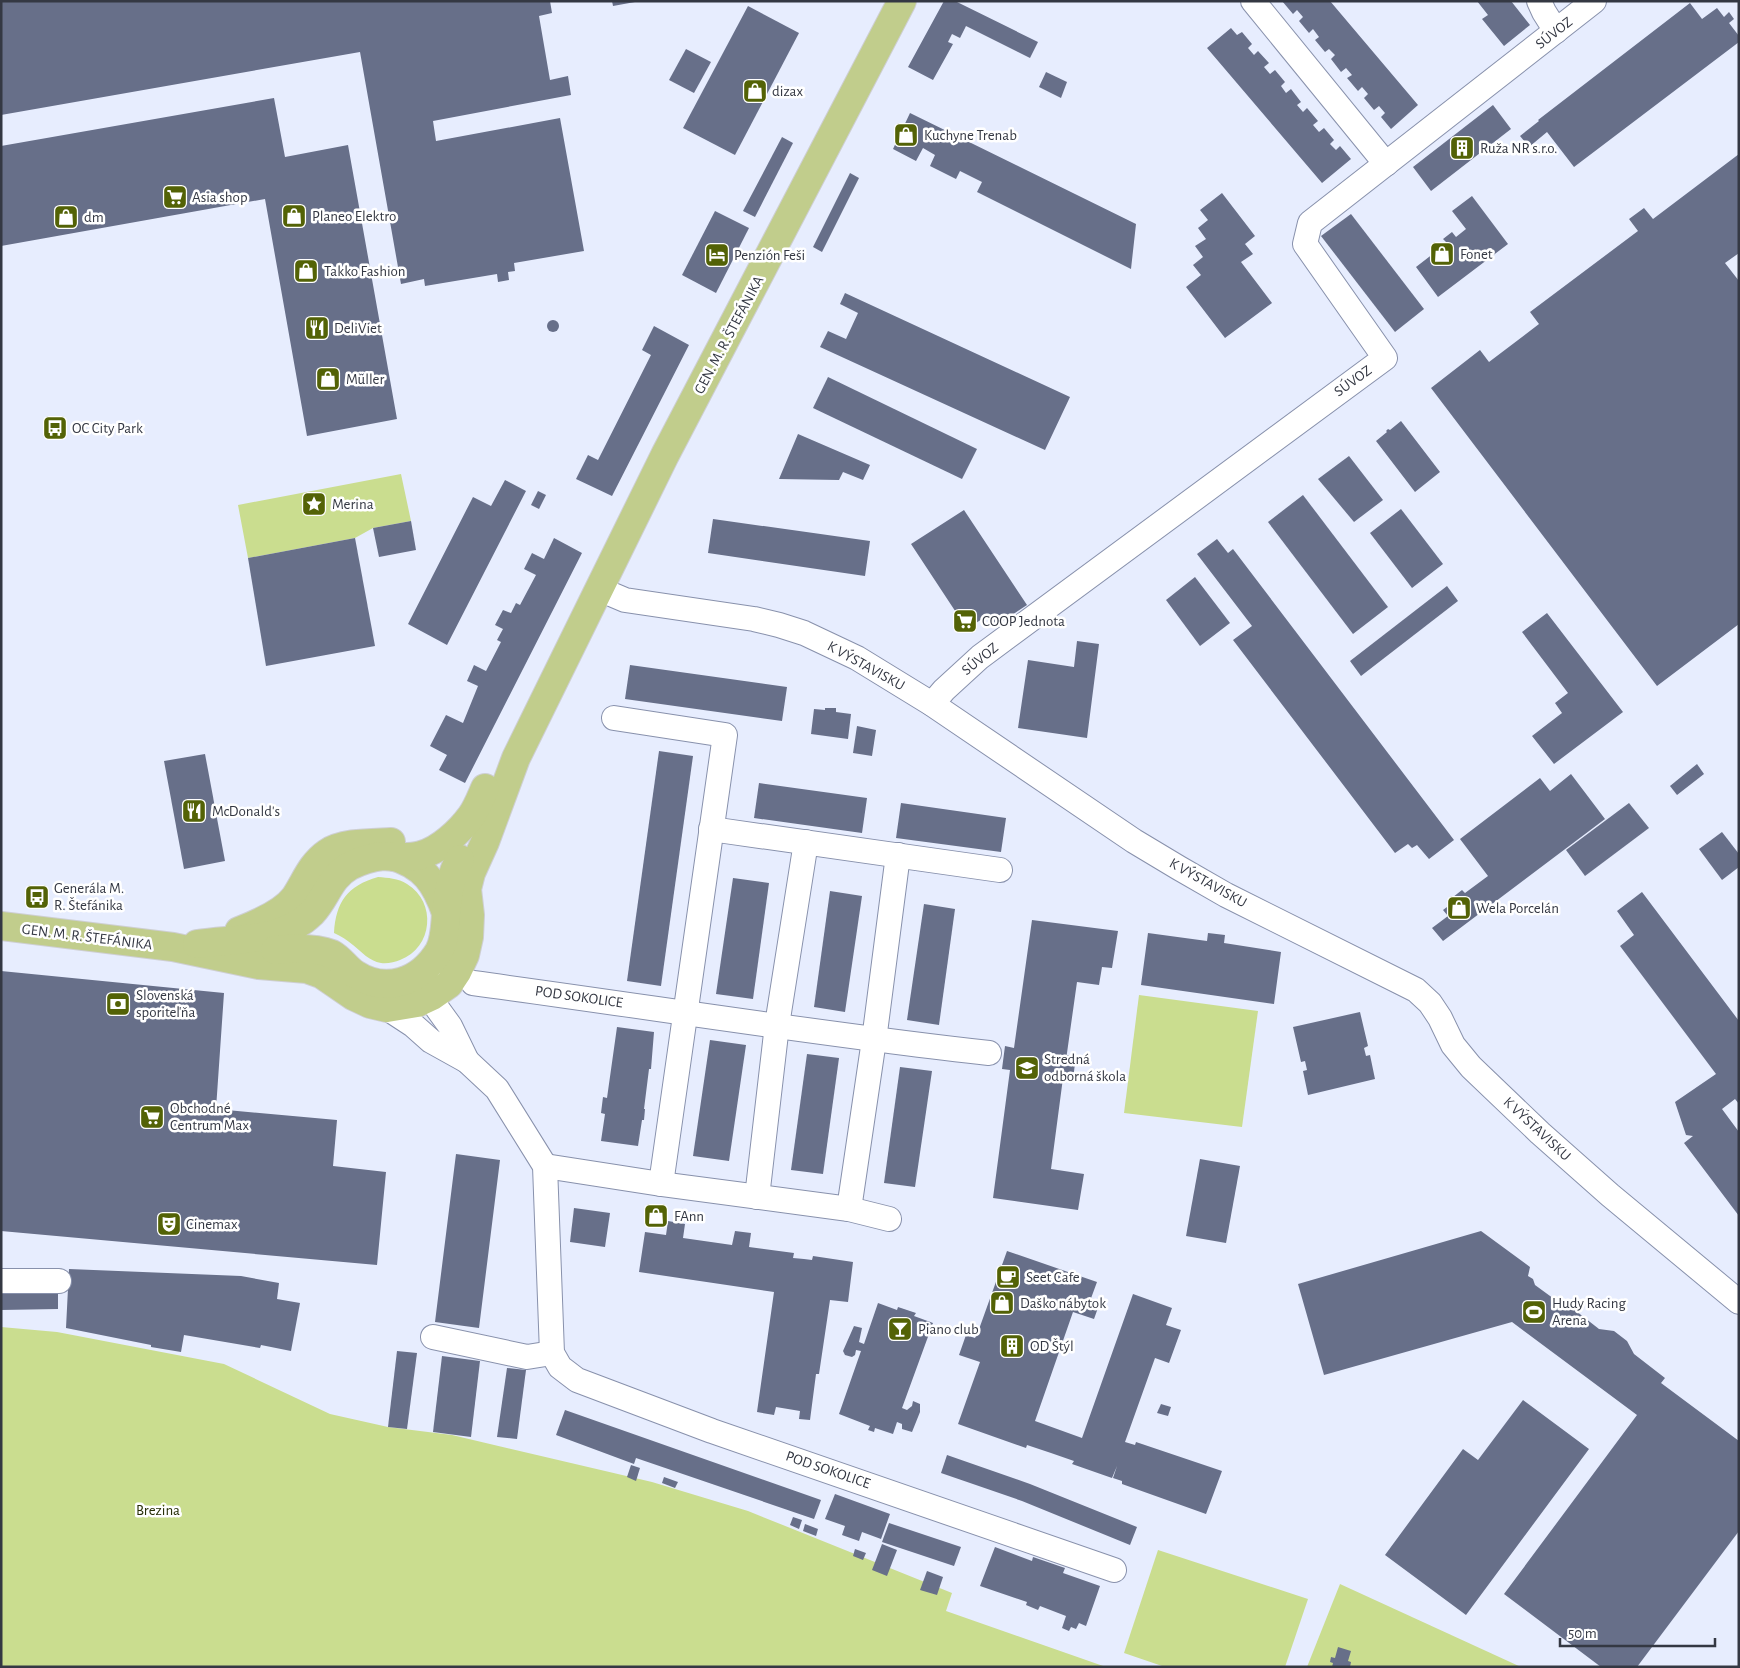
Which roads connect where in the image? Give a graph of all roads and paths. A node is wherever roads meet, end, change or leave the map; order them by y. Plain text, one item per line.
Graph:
1 (902, 1) edge
2 (1253, 1) edge
3 (1539, 1) edge
4 (1594, 1) edge
5 (1556, 31) junction
6 (1386, 164) junction
7 (599, 589) junction
8 (932, 704) junction
9 (614, 718) dead end
10 (491, 799) junction
11 (711, 829) junction
12 (806, 842) junction
13 (352, 844) junction
14 (898, 855) junction
15 (399, 858) junction
16 (1000, 870) dead end
17 (313, 912) junction
18 (446, 913) junction
19 (1, 926) edge
20 (221, 948) junction
21 (320, 951) junction
22 (430, 964) junction
23 (339, 986) junction
24 (451, 987) junction
25 (387, 1008) junction
26 (685, 1012) junction
27 (777, 1025) junction
28 (874, 1040) junction
29 (989, 1053) dead end
30 (467, 1061) junction
31 (545, 1166) junction
32 (661, 1184) junction
33 (757, 1197) junction
34 (849, 1209) junction
35 (889, 1218) dead end
36 (1, 1281) edge
37 (59, 1281) dead end
38 (1739, 1302) edge
39 (433, 1337) dead end
40 (552, 1353) junction
41 (1114, 1570) dead end

1 - 7 main road, GEN. M. R. ŠTEFÁNIKA
2 - 6 street
3 - 5 street
4 - 5 street, SÚVOZ
5 - 6 street, SÚVOZ
6 - 8 street, SÚVOZ
7 - 8 street, K VÝSTAVISKU
7 - 10 main road, GEN. M. R. ŠTEFÁNIKA
8 - 38 street, K VÝSTAVISKU
9 - 11 street
10 - 13 main road, GEN. M. R. ŠTEFÁNIKA
10 - 15 main road, GEN. M. R. ŠTEFÁNIKA
10 - 18 main road, GEN. M. R. ŠTEFÁNIKA
10 - 24 main road, GEN. M. R. ŠTEFÁNIKA
11 - 12 street
11 - 26 street
12 - 14 street
12 - 27 street
13 - 15 main road
13 - 20 main road, GEN. M. R. ŠTEFÁNIKA
14 - 16 street
14 - 28 street
15 - 17 main road, GEN. M. R. ŠTEFÁNIKA
15 - 18 main road, GEN. M. R. ŠTEFÁNIKA
17 - 20 main road, GEN. M. R. ŠTEFÁNIKA
17 - 21 main road, GEN. M. R. ŠTEFÁNIKA
18 - 22 main road, GEN. M. R. ŠTEFÁNIKA
19 - 20 main road, GEN. M. R. ŠTEFÁNIKA
20 - 21 main road, GEN. M. R. ŠTEFÁNIKA
20 - 23 main road, GEN. M. R. ŠTEFÁNIKA
21 - 22 main road, GEN. M. R. ŠTEFÁNIKA
21 - 23 main road, GEN. M. R. ŠTEFÁNIKA
22 - 24 street
23 - 25 main road, GEN. M. R. ŠTEFÁNIKA
24 - 25 main road, GEN. M. R. ŠTEFÁNIKA
24 - 26 street, POD SOKOLICE
24 - 30 street
25 - 30 street
26 - 27 street, POD SOKOLICE
26 - 32 street
27 - 28 street, POD SOKOLICE
27 - 33 street
28 - 29 street, POD SOKOLICE
28 - 34 street
30 - 31 street
31 - 32 street
31 - 40 street
32 - 33 street
33 - 34 street
34 - 35 street
36 - 37 street
39 - 40 street
40 - 41 street, POD SOKOLICE

